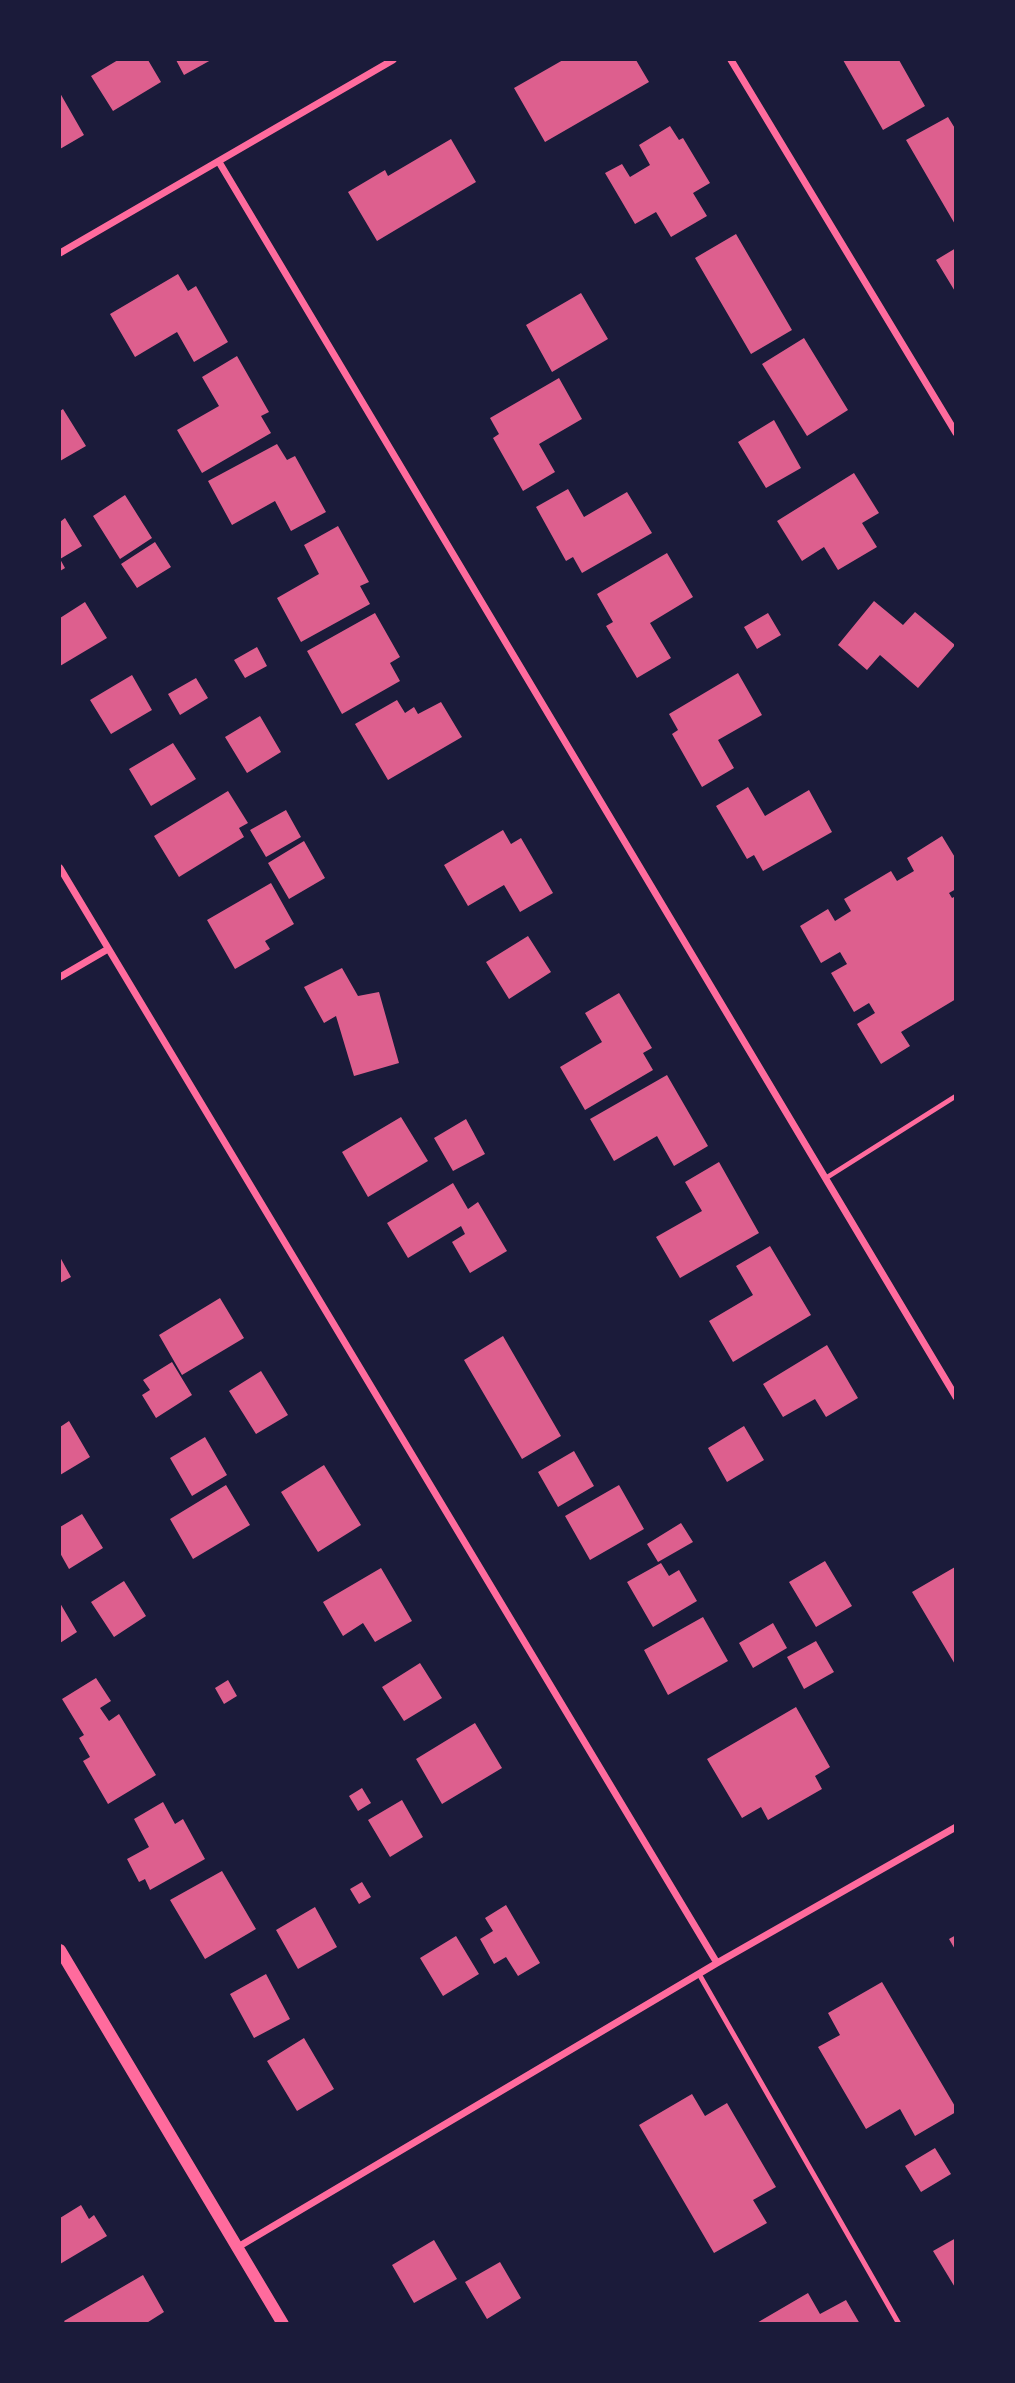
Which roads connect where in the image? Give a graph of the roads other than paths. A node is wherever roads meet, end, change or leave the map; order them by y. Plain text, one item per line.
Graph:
1 (393, 60) edge
2 (731, 60) edge
3 (219, 162) junction
4 (60, 253) edge
5 (956, 433) edge
6 (60, 868) edge
7 (108, 949) junction
8 (60, 977) edge
9 (956, 1096) edge
10 (826, 1178) junction
11 (956, 1397) edge
12 (956, 1827) edge
13 (60, 1950) edge
14 (717, 1963) junction
15 (699, 1974) junction
16 (238, 2247) junction
17 (283, 2323) edge
18 (899, 2323) edge

1 - 3 street
2 - 5 street
3 - 4 street
3 - 10 street
6 - 7 street
7 - 8 street
7 - 14 street
9 - 10 lane
10 - 11 street
12 - 14 street
13 - 16 street
14 - 15 street
15 - 16 street
15 - 18 lane
16 - 17 street

